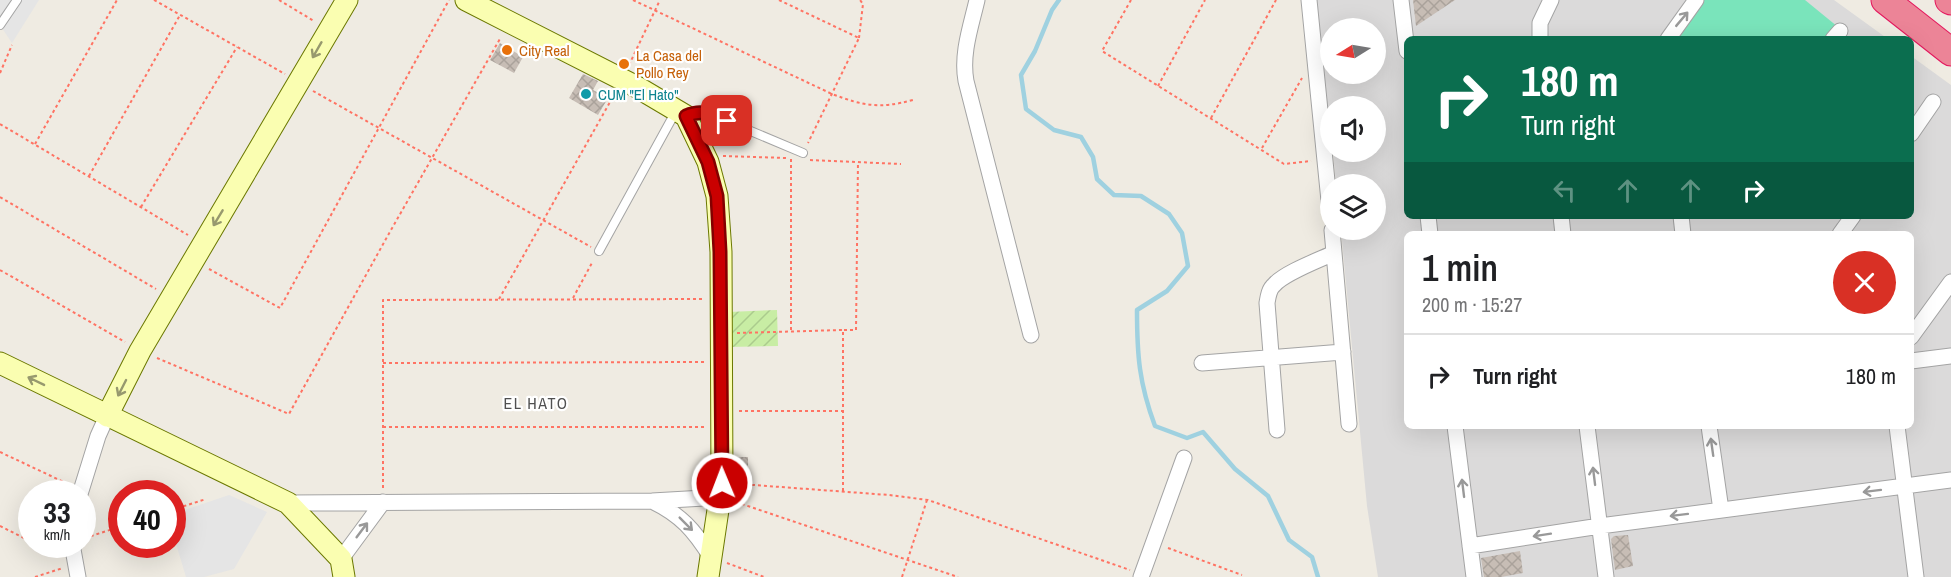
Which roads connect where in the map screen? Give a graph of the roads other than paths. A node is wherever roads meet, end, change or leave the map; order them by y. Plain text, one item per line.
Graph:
1 (7, 0) edge
2 (17, 0) edge
3 (347, 0) edge
4 (466, 0) edge
5 (977, 0) edge
6 (1309, 0) edge
7 (1401, 0) edge
8 (1550, 0) edge
9 (1696, 0) edge
10 (1885, 0) edge
11 (1899, 0) edge
12 (11, 9) junction
13 (0, 25) edge
14 (1951, 31) edge
15 (1405, 36) edge
16 (1540, 36) edge
17 (1670, 36) edge
18 (1951, 52) edge
19 (1933, 102) dead end
20 (681, 113) junction
21 (1914, 130) edge
22 (803, 153) road end
23 (1327, 174) edge
24 (1333, 240) edge
25 (599, 251) road end
26 (1334, 253) junction
27 (1951, 282) edge
28 (1914, 333) edge
29 (1030, 335) dead end
30 (1343, 351) junction
31 (1951, 356) edge
32 (1272, 357) junction
33 (1914, 362) edge
34 (0, 363) edge
35 (1202, 363) dead end
36 (107, 416) junction
37 (1349, 424) dead end
38 (1455, 429) edge
39 (1587, 429) edge
40 (1709, 429) edge
41 (1898, 429) edge
42 (1277, 430) dead end
43 (1184, 458) dead end
44 (85, 480) edge
45 (1951, 480) edge
46 (1904, 487) junction
47 (722, 490) junction
48 (652, 501) junction
49 (383, 502) junction
50 (288, 503) junction
51 (1721, 510) junction
52 (1600, 526) junction
53 (1470, 546) junction
54 (709, 567) edge
55 (342, 568) edge
56 (1142, 576) edge
57 (1474, 577) edge
58 (1606, 577) edge
59 (1916, 577) edge

1 - 12 lane
2 - 12 lane
3 -> 36 street
4 - 20 street
5 - 29 street
6 - 23 street
7 - 15 street
8 - 16 street
17 -> 9 street
10 - 18 highway
11 - 14 highway
12 - 13 lane
19 - 21 street
20 - 22 lane
20 - 25 lane
20 - 47 street
24 - 26 street
26 - 30 street
26 - 32 street
27 - 28 street
30 - 32 street
30 - 37 street
31 - 33 street
32 - 35 street
32 - 42 street
36 -> 34 street
36 - 44 street
36 - 50 street
53 -> 38 street
52 -> 39 street
51 -> 40 street
41 - 46 street
43 - 56 street
45 - 46 street
46 -> 51 street
46 - 59 street
47 - 48 street
47 - 54 street
48 - 49 street
48 -> 54 street
49 - 50 street
55 -> 49 street
50 - 55 street
51 -> 52 street
52 -> 53 street
52 - 58 street
53 - 57 street

